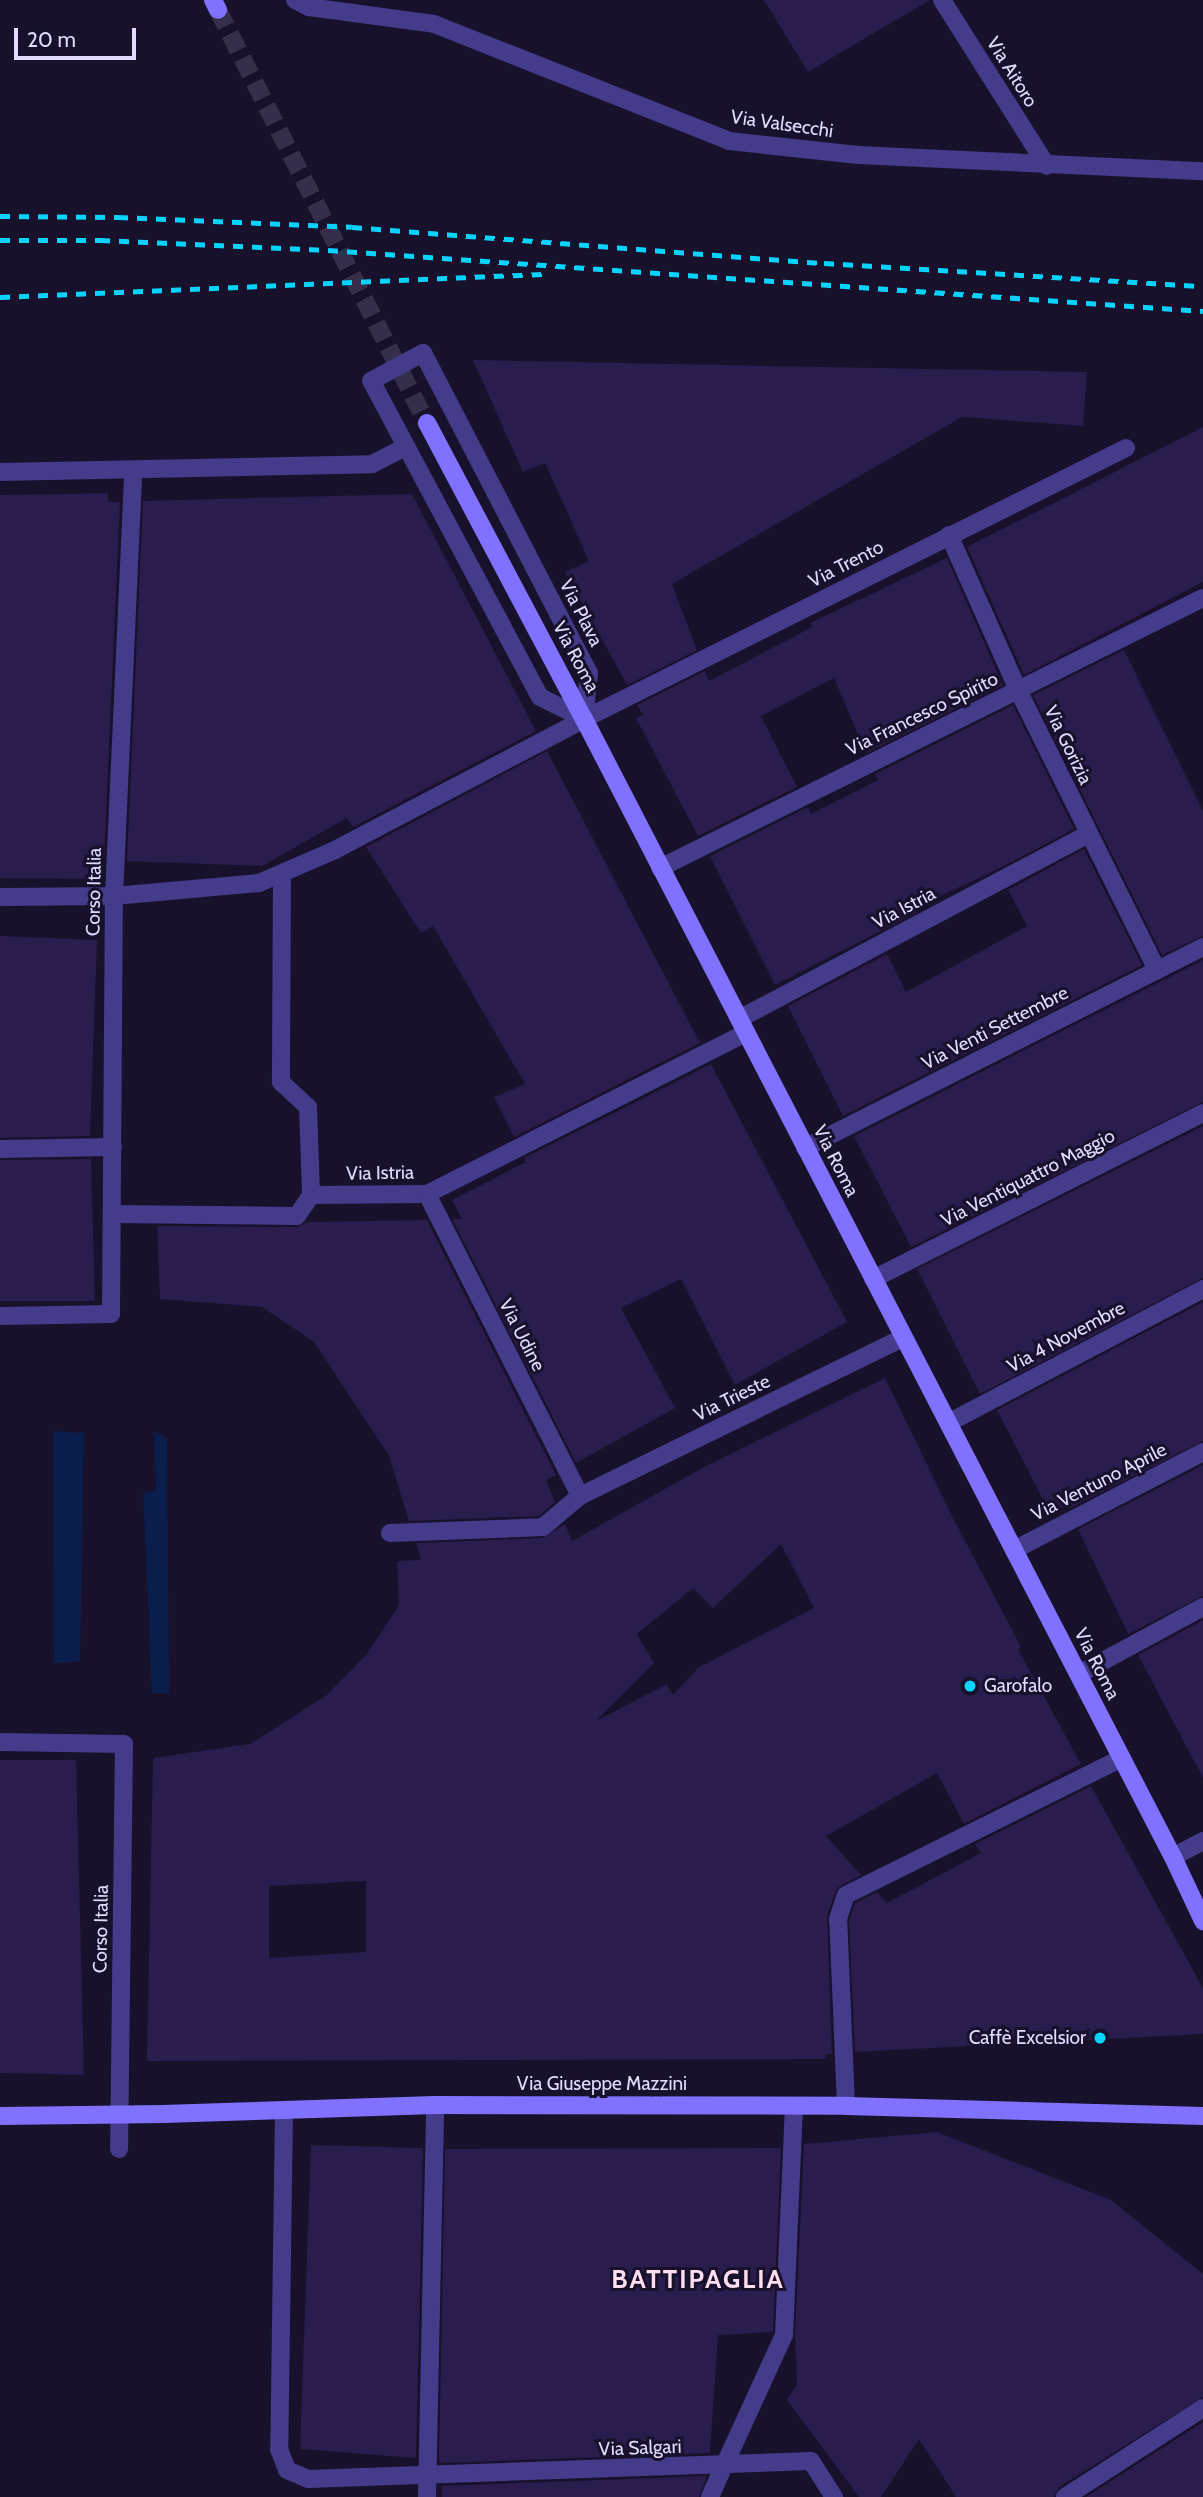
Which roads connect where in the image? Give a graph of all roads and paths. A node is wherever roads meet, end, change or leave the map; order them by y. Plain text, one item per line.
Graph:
1 (295, 0) edge
2 (942, 0) edge
3 (1047, 166) junction
4 (1203, 171) edge
5 (427, 423) tunnel mouth
6 (405, 447) junction
7 (1126, 447) dead end
8 (133, 471) junction
9 (0, 472) edge
10 (949, 535) junction
11 (1203, 598) edge
12 (1018, 690) junction
13 (584, 719) junction
14 (1089, 834) junction
15 (660, 868) junction
16 (282, 874) junction
17 (114, 896) junction
18 (0, 897) edge
19 (1203, 947) edge
20 (1157, 970) junction
21 (742, 1026) junction
22 (1203, 1112) edge
23 (113, 1147) junction
24 (806, 1148) junction
25 (0, 1149) edge
26 (427, 1194) junction
27 (311, 1195) junction
28 (112, 1214) junction
29 (873, 1279) junction
30 (1203, 1289) edge
31 (0, 1316) edge
32 (903, 1338) junction
33 (948, 1423) junction
34 (1203, 1452) edge
35 (580, 1496) junction
36 (390, 1533) dead end
37 (1014, 1550) junction
38 (1203, 1607) edge
39 (1079, 1674) junction
40 (0, 1742) edge
41 (1122, 1758) junction
42 (1203, 1841) edge
43 (1173, 1857) junction
44 (1203, 1921) edge
45 (435, 2105) junction
46 (794, 2106) junction
47 (846, 2106) junction
48 (284, 2110) junction
49 (119, 2114) junction
50 (0, 2116) edge
51 (1203, 2116) edge
52 (119, 2149) dead end
53 (1203, 2408) edge
54 (724, 2466) junction
55 (428, 2476) junction
56 (427, 2497) edge
57 (710, 2497) edge
58 (834, 2497) edge
59 (1065, 2497) edge

1 - 3 street, Via Valsecchi
2 - 3 street, Via Aitoro
3 - 4 street, Via Valsecchi
5 - 13 main road, Via Roma
6 - 8 street
6 - 13 street, Via Plava
6 - 13 street, Via Plava
7 - 10 street, Via Trento
8 - 9 street
8 - 17 street, Corso Italia
10 - 12 street, Via Gorizia
10 - 13 street, Via Trento
11 - 12 street, Via Francesco Spirito
12 - 14 street, Via Gorizia
12 - 15 street, Via Francesco Spirito
13 - 15 main road, Via Roma
13 - 16 street
14 - 20 street, Via Gorizia
14 - 21 street, Via Istria
15 - 21 main road, Via Roma
16 - 17 street
16 - 27 street
17 - 18 street
17 - 23 street, Corso Italia
19 - 20 street, Via Venti Settembre
20 - 24 street, Via Venti Settembre
21 - 24 main road, Via Roma
21 - 26 street, Via Istria
22 - 29 street, Via Ventiquattro Maggio
23 - 25 street
23 - 28 street, Corso Italia
24 - 29 main road, Via Roma
26 - 27 street, Via Istria
26 - 35 street, Via Udine
27 - 28 street
28 - 31 street, Corso Italia
29 - 32 main road, Via Roma
30 - 33 street, Via 4 Novembre
32 - 33 main road, Via Roma
32 - 35 street, Via Trieste
33 - 37 main road, Via Roma
34 - 37 street, Via Ventuno Aprile
35 - 36 street, Via Trieste
37 - 39 main road, Via Roma
38 - 39 street
39 - 41 main road, Via Roma
40 - 49 street, Corso Italia
41 - 43 main road, Via Roma
41 - 47 street
42 - 43 street
43 - 44 main road, Via Roma
45 - 46 main road, Via Giuseppe Mazzini
45 - 48 main road, Via Giuseppe Mazzini
45 - 55 street
46 - 47 main road, Via Giuseppe Mazzini
46 - 54 street
47 - 51 main road, Via Giuseppe Mazzini
48 - 49 main road, Via Giuseppe Mazzini
48 - 55 street, Via Salgari
49 - 50 main road, Via Giuseppe Mazzini
49 - 52 street, Corso Italia
53 - 59 street
54 - 55 street, Via Salgari
54 - 57 street
54 - 58 street, Via Salgari
55 - 56 street

